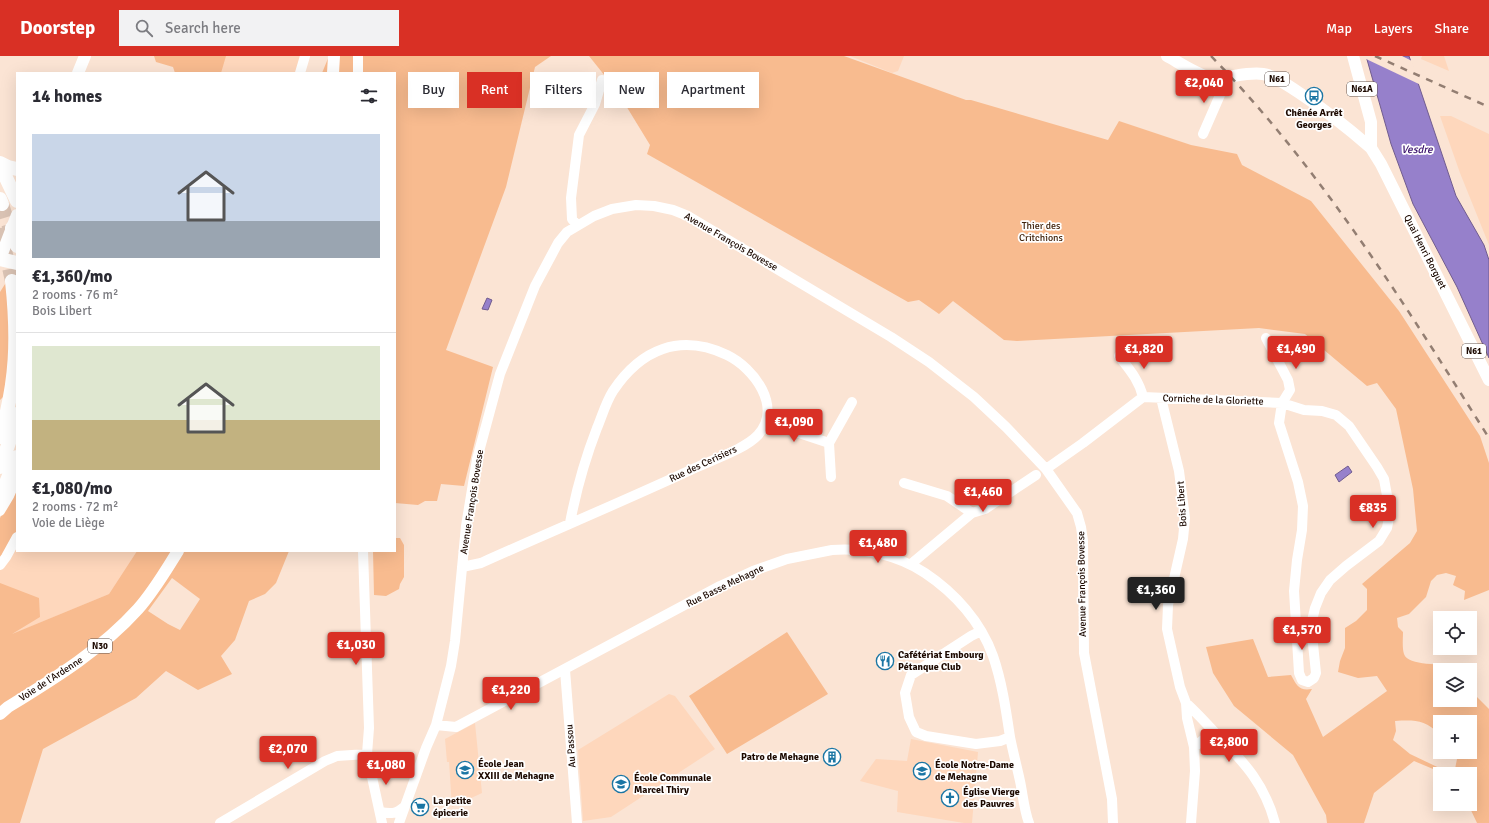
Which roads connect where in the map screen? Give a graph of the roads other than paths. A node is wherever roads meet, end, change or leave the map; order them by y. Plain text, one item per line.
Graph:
1 (85, 56) edge
2 (305, 56) edge
3 (334, 56) edge
4 (358, 56) edge
5 (1167, 56) edge
6 (1353, 56) edge
7 (78, 72) edge
8 (300, 72) edge
9 (333, 72) edge
10 (358, 72) edge
11 (1220, 77) junction
12 (602, 80) dead end
13 (1371, 122) junction
14 (1354, 133) junction
15 (1203, 134) dead end
16 (1371, 148) junction
17 (0, 164) edge
18 (16, 169) edge
19 (16, 199) edge
20 (15, 222) edge
21 (577, 225) junction
22 (16, 234) edge
23 (0, 259) edge
24 (16, 264) edge
25 (12, 281) tunnel mouth
26 (1266, 338) dead end
27 (1119, 356) dead end
28 (1489, 380) edge
29 (1143, 397) junction
30 (1160, 398) junction
31 (852, 402) dead end
32 (1282, 403) junction
33 (16, 418) edge
34 (766, 422) junction
35 (0, 437) edge
36 (829, 443) junction
37 (16, 459) edge
38 (0, 467) edge
39 (1046, 469) junction
40 (1036, 475) dead end
41 (831, 477) dead end
42 (16, 480) edge
43 (904, 483) dead end
44 (0, 496) edge
45 (0, 511) edge
46 (972, 513) junction
47 (570, 523) junction
48 (16, 539) edge
49 (178, 552) edge
50 (364, 552) edge
51 (911, 564) junction
52 (0, 565) edge
53 (462, 567) junction
54 (981, 631) junction
55 (565, 670) junction
56 (1186, 703) junction
57 (0, 714) edge
58 (436, 725) junction
59 (1217, 735) junction
60 (1010, 737) junction
61 (1194, 747) junction
62 (368, 754) junction
63 (404, 806) junction
64 (380, 812) junction
65 (1026, 822) edge
66 (220, 823) edge
67 (382, 823) edge
68 (399, 823) edge
69 (577, 823) edge
70 (1113, 823) edge
71 (1191, 823) edge
72 (1275, 823) edge

1 - 7 main road
2 - 8 street
3 - 9 main road
4 - 10 street
5 - 11 main road, N61
6 - 13 main road, N61A
11 - 14 main road, N61
11 - 15 street
12 - 21 street
13 - 14 main road
13 - 16 main road
14 - 16 main road, N61
16 - 28 main road, Quai Henri Borguet / N61
17 - 18 highway
17 - 19 highway
20 - 22 highway
20 - 23 main road
21 - 39 street, Avenue François Bovesse
21 - 53 street, Avenue François Bovesse
23 - 24 highway
25 - 35 highway
26 - 32 street, Corniche de la Gloriette
27 - 29 street
29 - 30 street, Corniche de la Gloriette
29 - 39 street
30 - 32 street, Corniche de la Gloriette
30 - 56 street, Bois Libert
31 - 36 street
32 - 32 street, Corniche de la Gloriette
33 - 38 highway
34 - 36 street
34 - 47 street, Rue des Cerisiers
34 - 47 street
36 - 41 street
37 - 44 highway
39 - 70 street, Avenue François Bovesse
40 - 46 street
42 - 45 street
43 - 46 street
46 - 51 street
47 - 53 street, Rue des Cerisiers
48 - 52 street
49 - 57 main road, Voie de l'Ardenne / N30
50 - 62 street
51 - 54 street, Rue Basse Mehagne
51 - 55 street, Rue Basse Mehagne
53 - 58 street, Avenue François Bovesse
54 - 60 street, Rue Basse Mehagne
54 - 60 street
55 - 58 street, Rue Basse Mehagne
55 - 69 street, Au Passou
56 - 59 street, Bois Libert
56 - 61 street, Bois Libert
58 - 63 street, Avenue François Bovesse
59 - 61 street
59 - 72 street, Bois Libert
60 - 65 street, Rue Basse Mehagne
61 - 71 street, Bois Libert
62 - 64 street
62 - 66 street
63 - 64 street
63 - 68 street, Avenue François Bovesse
64 - 67 street

